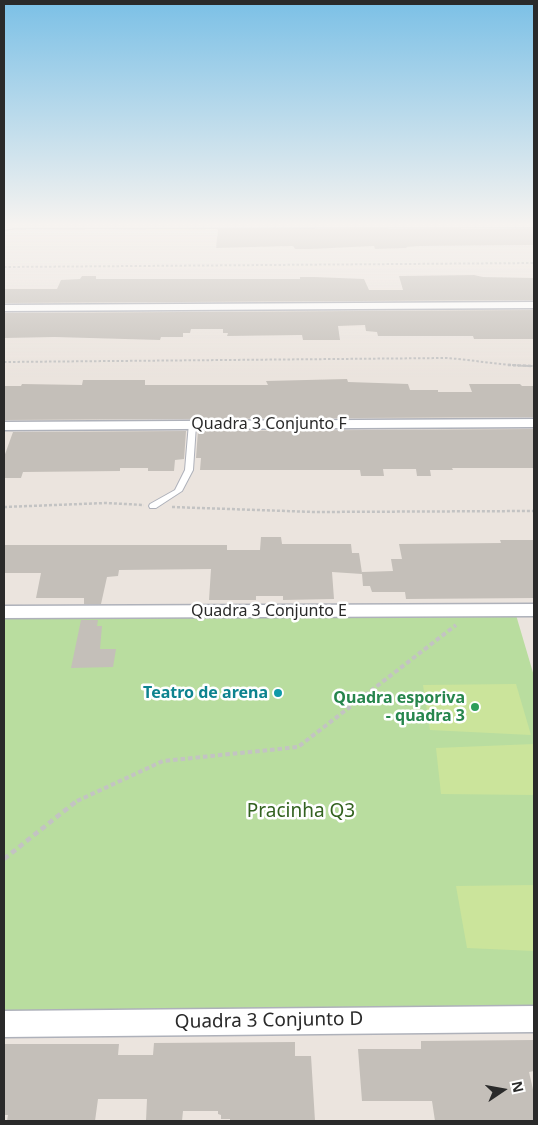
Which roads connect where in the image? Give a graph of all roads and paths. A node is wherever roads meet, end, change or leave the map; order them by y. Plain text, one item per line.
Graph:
1 (534, 305) edge
2 (4, 308) edge
3 (4, 362) edge
4 (534, 366) edge
5 (534, 423) edge
6 (192, 425) junction
7 (4, 426) edge
8 (153, 506) junction
9 (4, 508) edge
10 (534, 511) edge
11 (534, 610) edge
12 (474, 611) junction
13 (4, 612) edge
14 (4, 859) edge
15 (534, 1019) edge
16 (4, 1024) edge

1 - 2 street
3 - 4 path
5 - 6 street, Quadra 3 Conjunto F
6 - 7 street, Quadra 3 Conjunto F
6 - 8 lane
8 - 9 path
8 - 10 path
11 - 12 street, Quadra 3 Conjunto E
12 - 13 street, Quadra 3 Conjunto E
12 - 14 path
15 - 16 street, Quadra 3 Conjunto D

